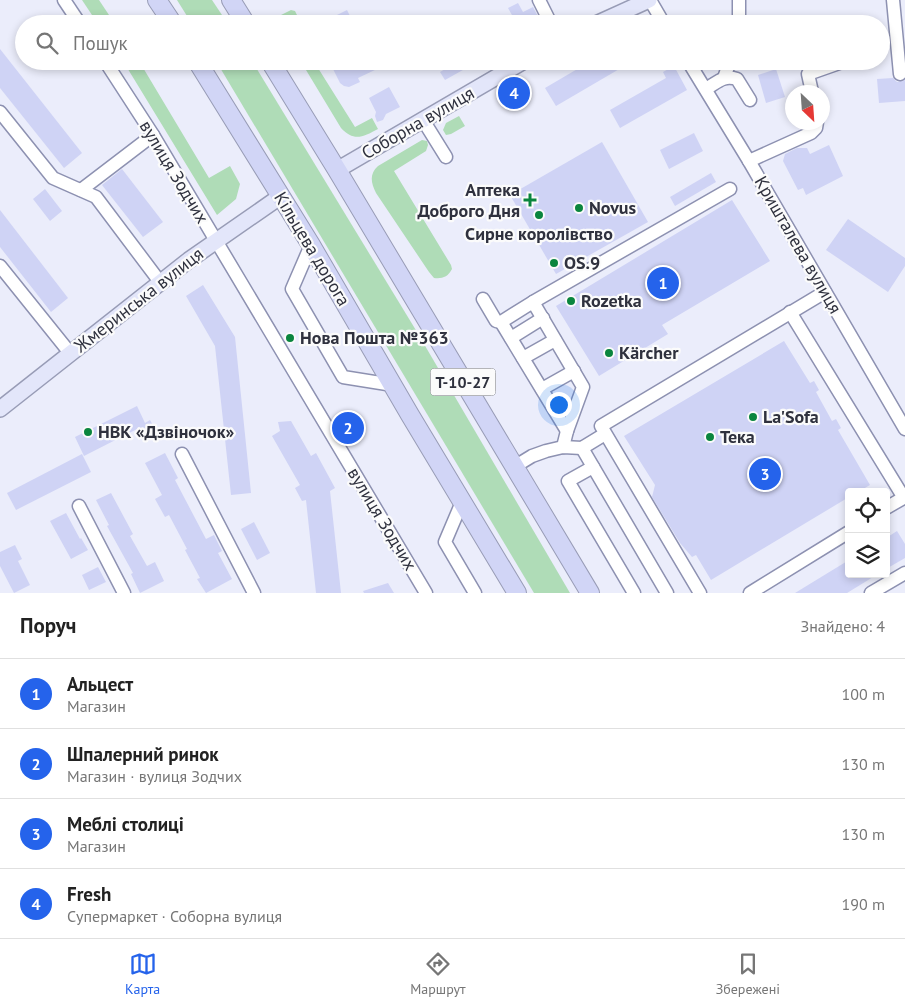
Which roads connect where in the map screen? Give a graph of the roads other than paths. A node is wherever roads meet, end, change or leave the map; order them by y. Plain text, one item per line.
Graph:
1 (64, 0) edge
2 (157, 0) edge
3 (539, 0) edge
4 (650, 0) edge
5 (739, 0) edge
6 (893, 0) edge
7 (235, 1) edge
8 (74, 15) edge
9 (167, 15) edge
10 (242, 15) edge
11 (546, 15) edge
12 (616, 15) edge
13 (659, 15) edge
14 (739, 15) edge
15 (111, 70) edge
16 (203, 70) edge
17 (276, 70) edge
18 (509, 70) edge
19 (694, 70) edge
20 (727, 70) edge
21 (819, 70) edge
22 (900, 74) dead end
23 (724, 78) junction
24 (810, 85) edge
25 (706, 90) junction
26 (750, 100) dead end
27 (0, 112) edge
28 (423, 120) junction
29 (814, 130) edge
30 (152, 135) junction
31 (446, 157) dead end
32 (750, 161) junction
33 (338, 170) junction
34 (730, 188) dead end
35 (82, 190) junction
36 (281, 196) junction
37 (215, 240) junction
38 (311, 245) junction
39 (0, 266) edge
40 (160, 282) junction
41 (825, 292) junction
42 (483, 299) dead end
43 (533, 302) junction
44 (790, 312) junction
45 (543, 318) junction
46 (501, 322) junction
47 (511, 338) junction
48 (555, 340) junction
49 (70, 353) junction
50 (523, 358) junction
51 (574, 371) junction
52 (393, 385) junction
53 (542, 389) junction
54 (0, 409) edge
55 (904, 426) edge
56 (567, 431) junction
57 (606, 434) junction
58 (563, 447) junction
59 (582, 448) junction
60 (182, 454) dead end
61 (514, 467) junction
62 (593, 467) junction
63 (904, 497) edge
64 (462, 502) junction
65 (79, 506) dead end
66 (890, 506) edge
67 (847, 533) edge
68 (905, 573) edge
69 (250, 591) edge
70 (124, 593) edge
71 (426, 593) edge
72 (475, 593) edge
73 (517, 593) edge
74 (590, 593) edge
75 (634, 593) edge
76 (667, 593) edge
77 (700, 593) edge
78 (750, 593) edge
79 (871, 593) edge

1 - 8 street
2 - 9 highway
3 - 11 street
4 - 12 main road
4 - 13 street
5 - 14 street
6 - 22 street
7 - 10 highway
15 - 30 street, вулиця Зодчих
16 - 36 highway, Кільцева дорога
17 - 33 highway, Т-10-27
18 - 28 main road, Соборна вулиця
19 - 25 street, Кришталева вулиця
20 - 23 street
21 - 24 street
23 - 25 street
23 - 26 street
25 - 32 street, Кришталева вулиця
27 - 35 street
28 - 31 street
28 - 33 main road, Соборна вулиця
29 - 32 street
30 - 35 street
30 - 37 street, вулиця Зодчих
32 - 41 street, Кришталева вулиця
33 - 61 highway, Т-10-27
34 - 43 street
35 - 40 street
36 - 37 main road, Жмеринська вулиця
36 - 38 highway, Кільцева дорога
37 - 40 main road, Жмеринська вулиця
37 - 71 street, вулиця Зодчих
38 - 52 highway, Кільцева дорога
38 - 52 street
39 - 49 street
40 - 49 main road, Жмеринська вулиця
41 - 44 street
41 - 55 street, Кришталева вулиця
42 - 46 street
43 - 45 street
43 - 46 street
44 - 57 street
44 - 63 street
45 - 47 street
45 - 48 street
46 - 47 street
47 - 50 street
48 - 50 street
48 - 51 street
49 - 54 main road, Жмеринська вулиця
50 - 53 street
51 - 53 street
51 - 56 street
52 - 64 highway, Кільцева дорога
53 - 56 street
56 - 58 street
57 - 59 street
57 - 77 street
58 - 59 street
58 - 61 street
59 - 62 street
60 - 69 street
61 - 74 highway, Т-10-27
62 - 75 street
62 - 76 street
63 - 66 street
64 - 72 street
64 - 73 highway, Кільцева дорога
65 - 70 street
67 - 78 street
68 - 79 street

